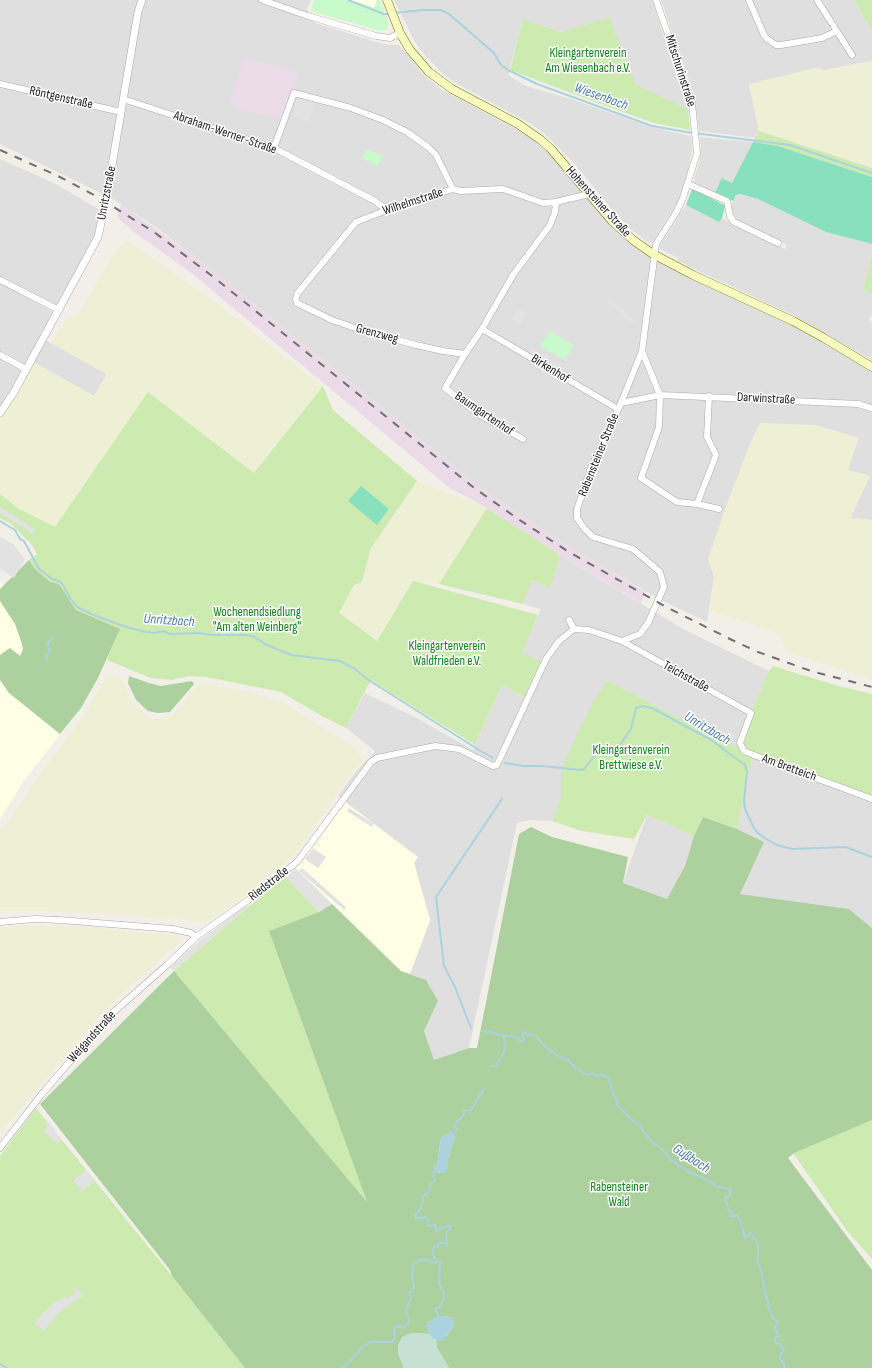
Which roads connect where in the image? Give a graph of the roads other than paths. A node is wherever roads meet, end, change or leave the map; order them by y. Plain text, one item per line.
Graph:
1 (142, 0) edge
2 (262, 0) edge
3 (656, 0) edge
4 (750, 0) edge
5 (817, 0) edge
6 (387, 2) edge
7 (837, 31) junction
8 (400, 33) junction
9 (852, 55) dead end
10 (0, 84) edge
11 (124, 99) junction
12 (121, 112) junction
13 (274, 148) junction
14 (688, 184) junction
15 (453, 189) junction
16 (589, 194) junction
17 (556, 202) junction
18 (387, 210) junction
19 (778, 244) dead end
20 (653, 254) junction
21 (0, 280) edge
22 (296, 299) joint
23 (59, 310) junction
24 (482, 329) junction
25 (642, 351) junction
26 (465, 354) junction
27 (0, 355) edge
28 (872, 367) edge
29 (26, 369) junction
30 (660, 395) junction
31 (709, 396) junction
32 (619, 406) junction
33 (872, 408) edge
34 (0, 413) edge
35 (523, 439) dead end
36 (697, 504) junction
37 (719, 509) dead end
38 (569, 620) dead end
39 (574, 629) junction
40 (622, 641) junction
41 (751, 713) joint
42 (872, 799) edge
43 (0, 922) edge
44 (196, 937) junction
45 (0, 1148) edge

1 - 11 street, Unritzstraße
2 - 8 street
3 - 14 street, Mitschurinstraße
4 - 7 street
5 - 7 street
6 - 8 main road, Hohensteiner Straße
7 - 9 street
8 - 16 main road, Hohensteiner Straße
10 - 12 street, Röntgenstraße
11 - 12 street, Unritzstraße
11 - 13 street, Abraham-Werner-Straße
12 - 23 street, Unritzstraße
13 - 15 street
13 - 18 street, Abraham-Werner-Straße
14 - 19 street
14 - 20 street, Mitschurinstraße
15 - 17 street, Wilhelmstraße
15 - 18 street, Wilhelmstraße
16 - 17 street, Wilhelmstraße
16 - 20 main road, Hohensteiner Straße
17 - 24 street
18 - 22 street, Wilhelmstraße
20 - 25 street, Rabensteiner Straße
20 - 28 main road, Hohensteiner Straße
21 - 23 street
22 - 26 street, Grenzweg
23 - 29 street, Unritzstraße
24 - 26 street
24 - 32 street, Birkenhof
25 - 30 street
25 - 32 street, Rabensteiner Straße
26 - 35 street, Baumgartenhof
27 - 29 street
29 - 34 street, Unritzstraße
30 - 31 street, Darwinstraße
30 - 32 street, Darwinstraße
30 - 36 street
31 - 33 street, Darwinstraße
31 - 36 street
32 - 40 street, Rabensteiner Straße
36 - 37 street
38 - 39 street
39 - 40 street
39 - 44 street, Riedstraße
40 - 41 street, Teichstraße
41 - 42 street, Am Bretteich
43 - 44 street
44 - 45 street, Weigandstraße

